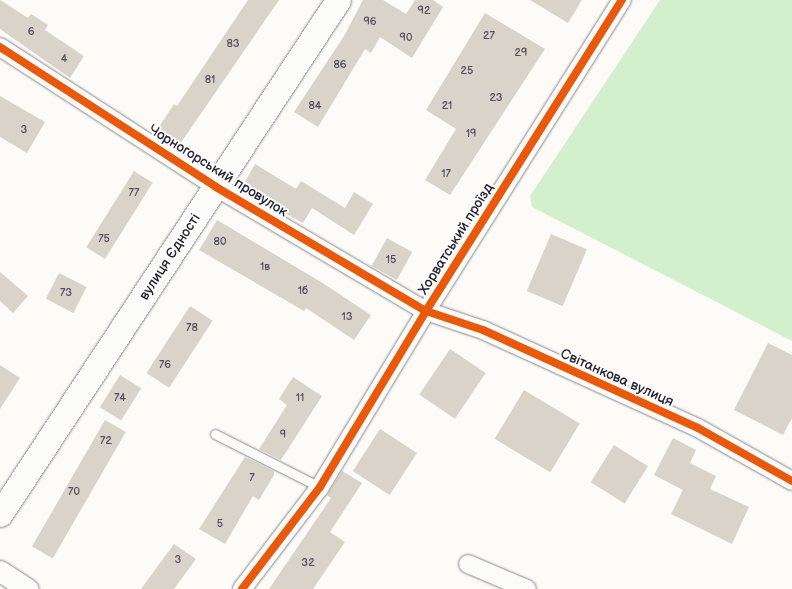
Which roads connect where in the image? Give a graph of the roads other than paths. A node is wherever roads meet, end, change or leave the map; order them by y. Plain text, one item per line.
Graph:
1 (338, 0) edge
2 (622, 0) edge
3 (0, 47) edge
4 (216, 186) junction
5 (426, 311) junction
6 (215, 434) dead end
7 (792, 482) edge
8 (320, 487) junction
9 (0, 514) edge
10 (468, 564) dead end
11 (0, 571) edge
12 (28, 589) edge
13 (242, 589) edge
14 (527, 589) edge

1 - 4 main road, вулиця Єдності
2 - 5 street, Хорватський проїзд
3 - 4 street, Чорногорський провулок
4 - 5 street, Чорногорський провулок
4 - 9 main road, вулиця Єдності
5 - 7 street, Світанкова вулиця
5 - 8 street, Хорватський проїзд
6 - 8 lane
8 - 13 street, Хорватський проїзд
10 - 14 street
11 - 12 street

